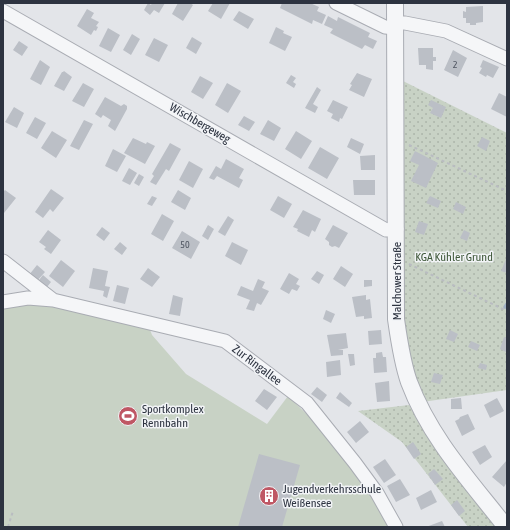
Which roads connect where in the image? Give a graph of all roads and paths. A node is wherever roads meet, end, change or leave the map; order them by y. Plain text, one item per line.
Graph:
1 (336, 3) edge
2 (395, 3) edge
3 (3, 11) edge
4 (396, 26) junction
5 (507, 59) edge
6 (405, 143) dead end
7 (507, 192) edge
8 (397, 229) junction
9 (3, 261) edge
10 (397, 261) junction
11 (53, 300) junction
12 (3, 302) edge
13 (507, 311) edge
14 (13, 511) dead end
15 (8, 527) edge
16 (396, 527) edge
17 (506, 527) edge

1 - 4 street
2 - 4 street, Malchower Straße
3 - 8 street, Wischbergeweg
4 - 5 street
4 - 8 street, Malchower Straße
6 - 7 path
8 - 10 street, Malchower Straße
9 - 11 street, Zur Ringallee
10 - 13 path
10 - 17 street, Malchower Straße
11 - 12 street, Zur Ringallee
11 - 16 street, Zur Ringallee
14 - 15 path

